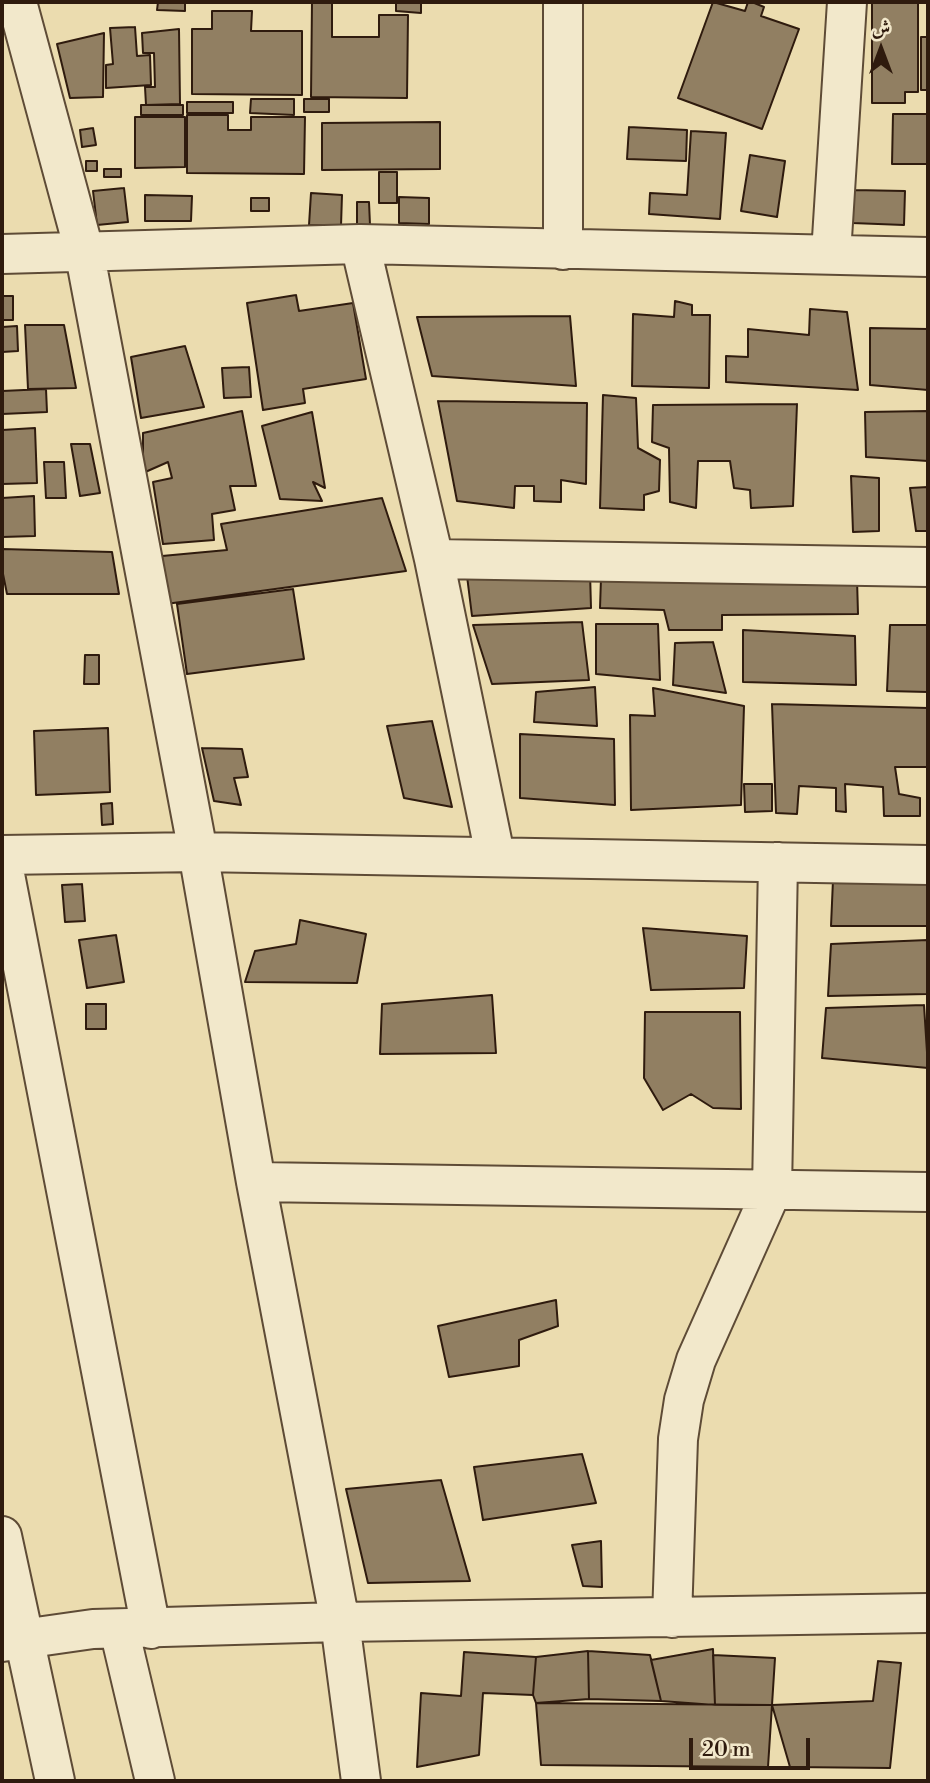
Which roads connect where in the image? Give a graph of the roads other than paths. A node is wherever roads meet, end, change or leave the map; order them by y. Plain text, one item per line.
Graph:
1 (16, 2) edge
2 (563, 2) edge
3 (847, 2) edge
4 (360, 244) junction
5 (84, 250) junction
6 (563, 250) junction
7 (2, 254) edge
8 (831, 254) junction
9 (928, 257) edge
10 (434, 559) junction
11 (928, 567) edge
12 (198, 852) junction
13 (495, 855) junction
14 (2, 857) edge
15 (778, 862) junction
16 (928, 865) edge
17 (256, 1182) junction
18 (772, 1190) junction
19 (928, 1192) edge
20 (2, 1536) edge
21 (928, 1613) edge
22 (672, 1618) junction
23 (340, 1622) junction
24 (135, 1629) junction
25 (12, 1640) edge
26 (55, 1781) edge
27 (155, 1781) edge
28 (360, 1781) edge

1 - 5 street
2 - 6 street
3 - 8 street
4 - 5 street
4 - 6 street
4 - 10 street
5 - 7 street
5 - 12 street
6 - 8 street
8 - 9 street
10 - 11 street
10 - 13 street
12 - 13 street
12 - 14 street
12 - 17 street
13 - 15 street
14 - 24 street
15 - 16 street
15 - 18 street
17 - 18 street
17 - 23 street
18 - 19 street
18 - 22 street
20 - 25 street
21 - 22 street
22 - 23 street
23 - 24 street
23 - 28 street
24 - 25 street
24 - 27 street
25 - 26 street

